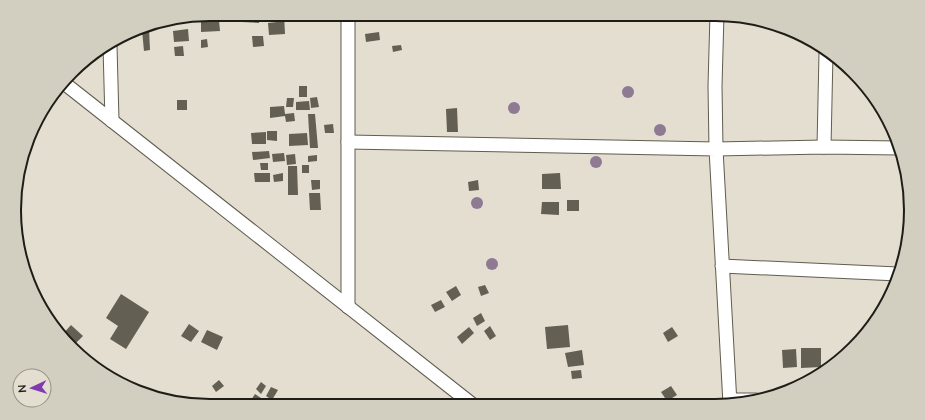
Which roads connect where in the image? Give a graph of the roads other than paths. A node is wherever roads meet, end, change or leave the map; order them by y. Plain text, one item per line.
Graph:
1 (348, 21) edge
2 (717, 21) edge
3 (110, 49) edge
4 (826, 57) edge
5 (67, 86) edge
6 (112, 121) junction
7 (348, 142) junction
8 (824, 147) junction
9 (894, 148) edge
10 (716, 149) junction
11 (722, 266) junction
12 (893, 274) edge
13 (348, 307) junction
14 (465, 399) edge
15 (730, 399) edge

1 - 7 street
2 - 10 street
3 - 6 street
4 - 8 street
5 - 6 street
6 - 13 street
7 - 10 street
7 - 13 street
8 - 9 street
8 - 10 street
10 - 11 street
11 - 12 street
11 - 15 street
13 - 14 street

